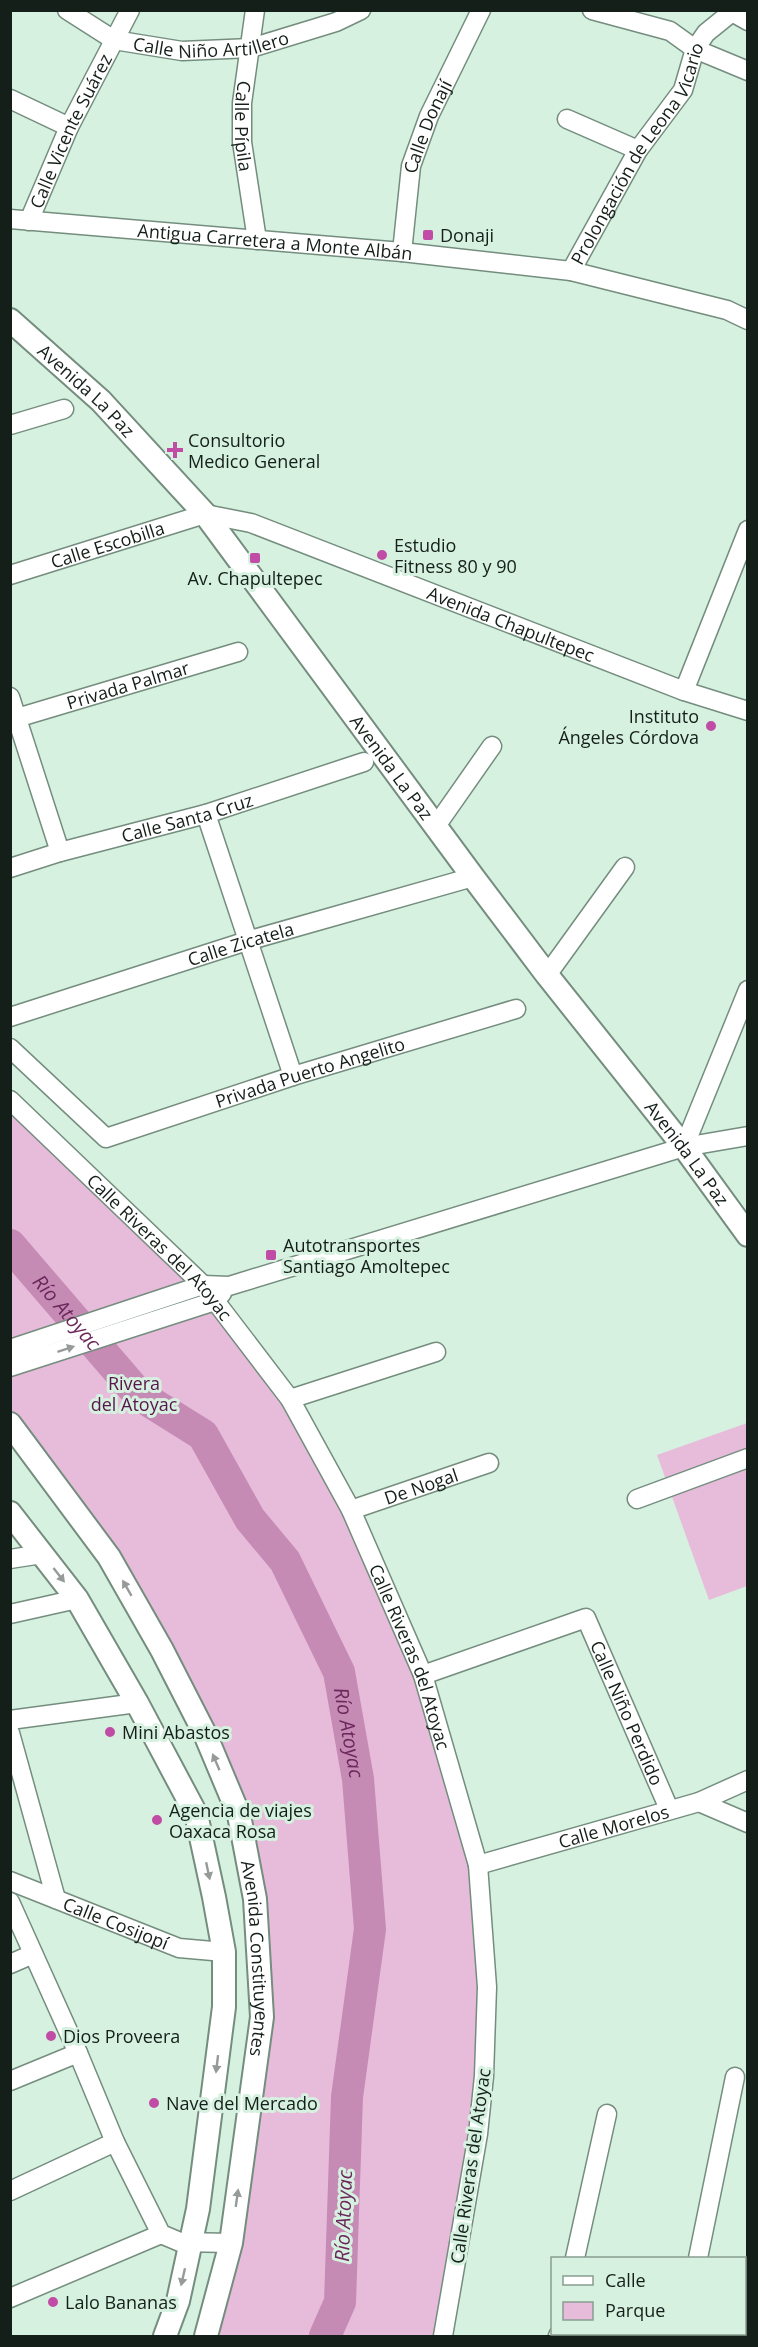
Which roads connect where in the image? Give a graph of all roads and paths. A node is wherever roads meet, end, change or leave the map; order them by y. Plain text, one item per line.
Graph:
1 (67, 10) edge
2 (130, 10) edge
3 (255, 10) edge
4 (361, 10) edge
5 (481, 10) edge
6 (592, 10) edge
7 (740, 17) edge
8 (114, 40) junction
9 (251, 48) junction
10 (695, 50) junction
11 (747, 71) edge
12 (10, 99) edge
13 (567, 119) dead end
14 (69, 128) junction
15 (638, 150) junction
16 (20, 220) edge
17 (257, 240) junction
18 (402, 252) junction
19 (571, 271) junction
20 (10, 320) edge
21 (747, 320) edge
22 (64, 409) dead end
23 (10, 425) edge
24 (205, 514) junction
25 (747, 530) edge
26 (10, 575) edge
27 (238, 652) dead end
28 (684, 691) junction
29 (10, 697) edge
30 (747, 711) edge
31 (14, 719) edge
32 (492, 746) dead end
33 (364, 762) dead end
34 (206, 814) junction
35 (436, 826) junction
36 (60, 852) junction
37 (625, 867) dead end
38 (10, 868) edge
39 (473, 877) junction
40 (247, 941) junction
41 (547, 975) junction
42 (747, 990) edge
43 (516, 1010) dead end
44 (10, 1017) edge
45 (10, 1048) edge
46 (293, 1076) junction
47 (10, 1100) edge
48 (747, 1136) edge
49 (684, 1147) junction
50 (747, 1235) edge
51 (203, 1285) junction
52 (229, 1286) junction
53 (215, 1301) junction
54 (10, 1348) edge
55 (436, 1352) dead end
56 (10, 1367) edge
57 (290, 1399) junction
58 (10, 1424) edge
59 (747, 1458) edge
60 (489, 1462) dead end
61 (637, 1499) dead end
62 (351, 1510) junction
63 (10, 1513) edge
64 (42, 1554) junction
65 (10, 1559) edge
66 (77, 1599) junction
67 (10, 1614) edge
68 (423, 1675) junction
69 (137, 1703) junction
70 (10, 1720) edge
71 (10, 1733) edge
72 (747, 1780) edge
73 (699, 1802) junction
74 (669, 1809) junction
75 (747, 1823) edge
76 (478, 1865) junction
77 (10, 1881) edge
78 (56, 1899) junction
79 (10, 1902) edge
80 (224, 1952) junction
81 (33, 1954) junction
82 (10, 1964) edge
83 (78, 2053) junction
84 (735, 2077) dead end
85 (10, 2081) edge
86 (607, 2114) dead end
87 (115, 2142) junction
88 (10, 2191) edge
89 (160, 2234) junction
90 (191, 2242) junction
91 (231, 2243) junction
92 (575, 2257) edge
93 (698, 2257) edge
94 (10, 2298) edge
95 (165, 2336) edge
96 (170, 2337) edge
97 (206, 2337) edge
98 (443, 2337) edge

1 - 8 street, Calle Niño Artillero
2 - 8 street, Calle Vicente Suárez
3 - 9 street, Calle Pípila
4 - 9 street, Calle Niño Artillero
5 - 18 street, Calle Donají
6 - 10 street
7 - 10 street, Prolongación de Leona Vicario
8 - 9 street, Calle Niño Artillero
8 - 14 street, Calle Vicente Suárez
9 - 17 street, Calle Pípila
10 - 11 street
10 - 15 street, Prolongación de Leona Vicario
12 - 14 street
13 - 15 street
14 - 16 street, Calle Vicente Suárez
15 - 19 street, Prolongación de Leona Vicario
16 - 17 street, Antigua Carretera a Monte Albán
17 - 18 street, Antigua Carretera a Monte Albán
18 - 19 street, Antigua Carretera a Monte Albán
19 - 21 street, Antigua Carretera a Monte Albán
20 - 24 main road, Avenida La Paz
22 - 23 street
24 - 26 street, Calle Escobilla
24 - 28 street, Avenida Chapultepec
24 - 35 main road, Avenida La Paz
25 - 28 street
27 - 31 street, Privada Palmar
28 - 30 street, Avenida Chapultepec
29 - 31 street
31 - 36 street
32 - 35 street
33 - 34 street, Calle Santa Cruz
34 - 36 street, Calle Santa Cruz
34 - 40 street
35 - 39 main road, Avenida La Paz
36 - 38 street, Calle Santa Cruz
37 - 41 street
39 - 40 street, Calle Zicatela
39 - 41 main road, Avenida La Paz
40 - 44 street, Calle Zicatela
40 - 46 street
41 - 49 main road, Avenida La Paz
42 - 49 street
43 - 46 street, Privada Puerto Angelito
45 - 46 street, Privada Puerto Angelito
47 - 51 street, Calle Riveras del Atoyac
48 - 49 street
49 - 50 main road, Avenida La Paz
49 - 52 street
51 - 52 street
51 - 53 street, Calle Riveras del Atoyac
51 - 54 street
52 - 53 street
56 -> 53 street
53 - 57 street, Calle Riveras del Atoyac
55 - 57 street
57 - 62 street, Calle Riveras del Atoyac
91 -> 58 main road, Avenida Constituyentes
59 - 61 street
60 - 62 street, De Nogal
62 - 68 street, Calle Riveras del Atoyac
63 - 64 main road, Avenida Constituyentes
64 - 65 street
64 -> 66 main road, Avenida Constituyentes
66 - 67 street
66 - 69 main road, Avenida Constituyentes
68 - 74 street, Calle Niño Perdido
68 - 76 street, Calle Riveras del Atoyac
69 - 70 street
69 -> 80 main road, Avenida Constituyentes
71 - 78 street
72 - 73 street, Calle Morelos
73 - 74 street, Calle Morelos
73 - 75 street
74 - 76 street, Calle Morelos
76 - 98 street, Calle Riveras del Atoyac
77 - 78 street, Calle Cosijopí
78 - 80 street, Calle Cosijopí
79 - 81 street
80 -> 90 main road, Avenida Constituyentes
81 - 82 street
81 - 83 street
83 - 85 street
83 - 87 street
84 - 93 street
86 - 92 street
87 - 88 street
87 - 89 street
89 - 90 street
89 - 94 street
90 - 91 street
90 -> 95 main road, Avenida Constituyentes
91 - 97 main road, Avenida Constituyentes
95 - 96 main road

